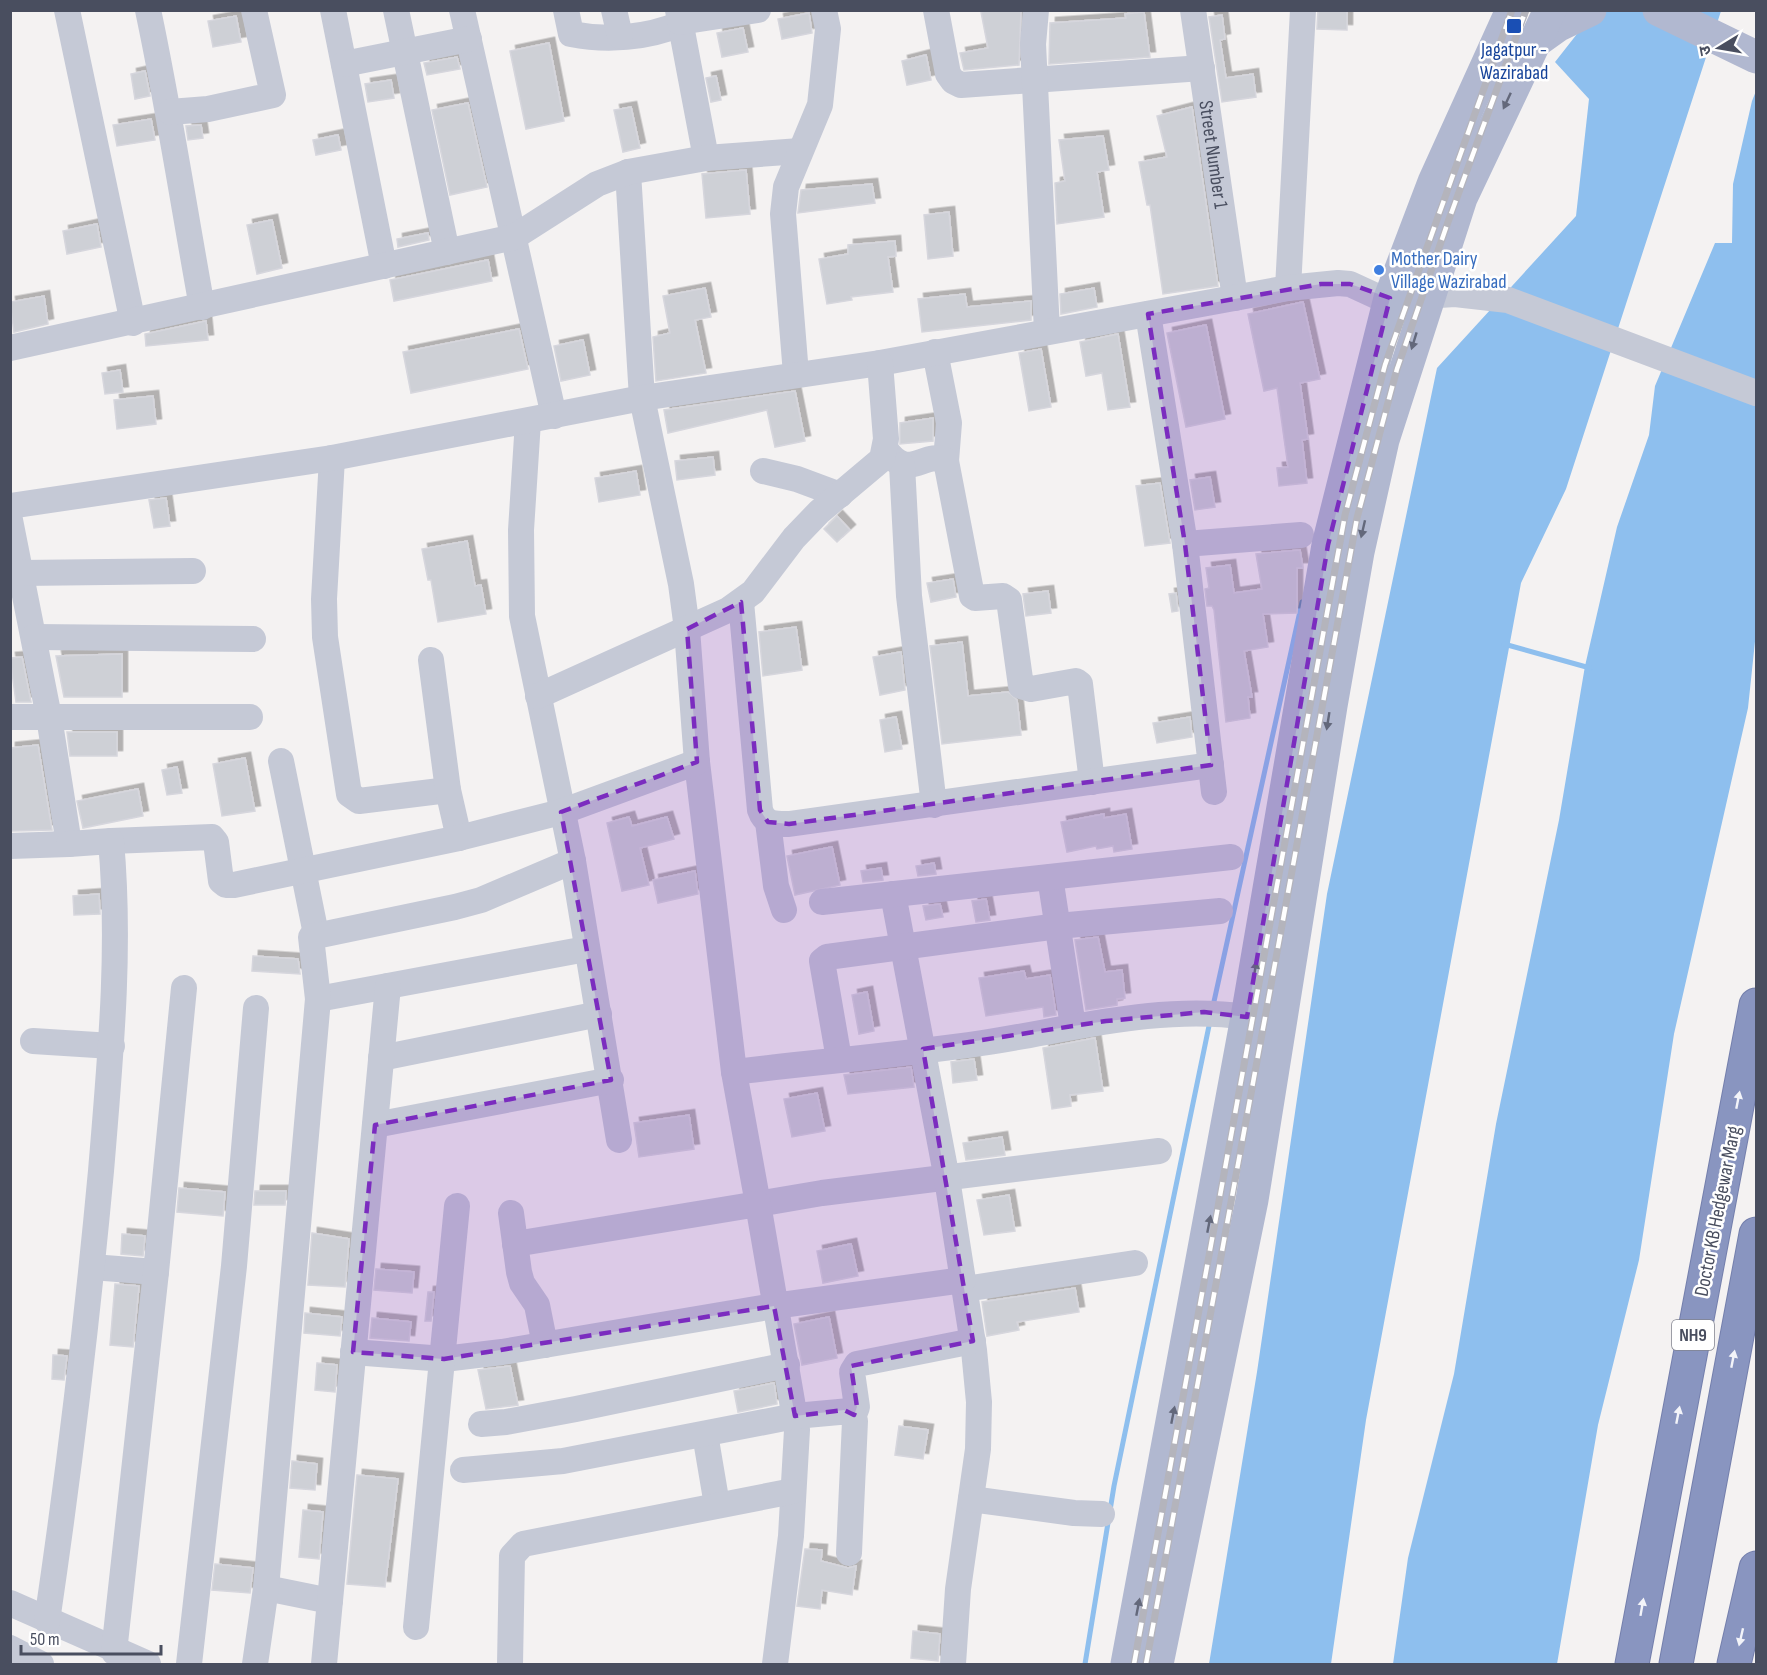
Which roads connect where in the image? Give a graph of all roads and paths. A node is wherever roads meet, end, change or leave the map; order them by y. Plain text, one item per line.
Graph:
1 (67, 10) edge
2 (148, 10) edge
3 (254, 10) edge
4 (333, 10) edge
5 (396, 10) edge
6 (462, 10) edge
7 (566, 10) edge
8 (614, 10) edge
9 (758, 10) edge
10 (824, 10) edge
11 (936, 10) edge
12 (1036, 10) edge
13 (1193, 10) edge
14 (1303, 10) edge
15 (1512, 10) edge
16 (1550, 10) edge
17 (1590, 10) edge
18 (1662, 12) edge
19 (679, 19) edge
20 (620, 36) junction
21 (469, 39) junction
22 (1536, 40) junction
23 (405, 52) junction
24 (1756, 57) edge
25 (344, 64) junction
26 (1202, 68) junction
27 (1035, 78) junction
28 (170, 112) junction
29 (800, 152) junction
30 (706, 158) junction
31 (628, 172) junction
32 (513, 237) junction
33 (447, 252) junction
34 (384, 266) junction
35 (1288, 288) junction
36 (1429, 295) junction
37 (1235, 298) junction
38 (1390, 298) junction
39 (202, 307) junction
40 (1148, 314) junction
41 (133, 323) junction
42 (1047, 331) junction
43 (11, 345) edge
44 (935, 352) junction
45 (880, 363) junction
46 (796, 374) junction
47 (1756, 393) edge
48 (642, 398) junction
49 (554, 416) junction
50 (528, 421) junction
51 (332, 458) junction
52 (894, 458) junction
53 (946, 461) junction
54 (763, 471) dead end
55 (840, 495) junction
56 (10, 506) edge
57 (10, 520) edge
58 (1301, 535) dead end
59 (1185, 544) junction
60 (193, 571) dead end
61 (21, 573) junction
62 (741, 602) junction
63 (687, 629) junction
64 (34, 637) junction
65 (253, 639) dead end
66 (431, 660) dead end
67 (538, 696) junction
68 (10, 717) edge
69 (49, 717) junction
70 (250, 717) dead end
71 (281, 761) dead end
72 (697, 762) junction
73 (1211, 765) junction
74 (1092, 782) junction
75 (448, 790) junction
76 (1214, 792) dead end
77 (934, 805) junction
78 (561, 812) junction
79 (768, 822) junction
80 (459, 838) junction
81 (111, 841) junction
82 (69, 844) junction
83 (10, 846) edge
84 (1231, 857) dead end
85 (573, 861) junction
86 (304, 870) junction
87 (1050, 877) junction
88 (893, 894) junction
89 (822, 902) dead end
90 (784, 910) dead end
91 (1221, 911) dead end
92 (1058, 926) junction
93 (316, 934) junction
94 (904, 947) junction
95 (586, 949) junction
96 (388, 986) junction
97 (184, 988) dead end
98 (318, 999) junction
99 (1756, 1005) edge
100 (256, 1008) dead end
101 (599, 1014) junction
102 (1224, 1015) junction
103 (1072, 1026) junction
104 (33, 1041) dead end
105 (112, 1046) junction
106 (922, 1049) junction
107 (381, 1058) junction
108 (839, 1059) junction
109 (734, 1072) junction
110 (611, 1080) junction
111 (375, 1125) junction
112 (619, 1140) dead end
113 (1159, 1151) dead end
114 (947, 1179) junction
115 (758, 1204) junction
116 (457, 1206) dead end
117 (511, 1213) dead end
118 (1756, 1233) edge
119 (515, 1244) junction
120 (1135, 1263) dead end
121 (92, 1267) junction
122 (156, 1272) junction
123 (964, 1284) junction
124 (774, 1306) junction
125 (973, 1341) junction
126 (546, 1345) junction
127 (1756, 1350) edge
128 (353, 1352) junction
129 (444, 1359) junction
130 (787, 1365) junction
131 (854, 1415) junction
132 (795, 1416) junction
133 (481, 1424) dead end
134 (705, 1434) junction
135 (463, 1470) dead end
136 (794, 1491) junction
137 (971, 1499) junction
138 (717, 1505) junction
139 (1102, 1514) dead end
140 (849, 1553) dead end
141 (1756, 1568) edge
142 (266, 1588) junction
143 (330, 1601) junction
144 (10, 1603) edge
145 (47, 1621) junction
146 (416, 1627) dead end
147 (10, 1648) edge
148 (114, 1652) junction
149 (1637, 1663) edge
150 (41, 1665) edge
151 (148, 1665) edge
152 (189, 1665) edge
153 (255, 1665) edge
154 (324, 1665) edge
155 (510, 1665) edge
156 (775, 1665) edge
157 (953, 1665) edge
158 (1127, 1665) edge
159 (1157, 1665) edge
160 (1676, 1665) edge
161 (1692, 1665) edge
162 (1734, 1665) edge

1 - 41 street
2 - 28 street
3 - 28 street
4 - 25 street
5 - 23 street
6 - 21 street
7 - 20 street
8 - 20 street
9 - 19 street
10 - 29 street
11 - 27 street
12 - 27 street
13 - 26 street, Street Number 1
14 - 35 street
15 - 38 main road
16 - 22 main road
17 - 22 main road
18 - 24 main road
19 - 20 street
19 - 30 street
21 - 23 street
21 - 32 street
22 -> 36 main road
23 - 25 street
23 - 33 street
25 - 34 street
26 - 27 street
26 - 37 street, Street Number 1
27 - 42 street
28 - 39 street
29 - 30 street
29 - 46 street
30 - 31 street
31 - 32 street
31 - 48 street
32 - 33 street
32 - 49 street
33 - 34 street
34 - 39 street
35 - 37 street
35 - 38 street
36 - 38 street
36 - 47 street
36 -> 159 main road
37 - 40 street
102 -> 38 main road
39 - 41 street
40 - 42 street
40 - 59 street
41 - 43 street
42 - 44 street
44 - 45 street
44 - 53 street
45 - 46 street
45 - 52 street
46 - 48 street
48 - 49 street
48 - 63 street
49 - 50 street
50 - 51 street
50 - 67 street
51 - 56 street
51 - 75 street
52 - 53 street
52 - 55 street
52 - 77 street
53 - 74 street
54 - 55 street
55 - 62 street
57 - 61 street
58 - 59 street
59 - 73 street
60 - 61 street
61 - 64 street
62 - 63 street
62 - 79 street
63 - 67 street
63 - 72 street
64 - 65 street
64 - 69 street
66 - 75 street
67 - 78 street
68 - 69 street
69 - 70 street
69 - 82 street
71 - 86 street
72 - 78 street
72 - 109 street
73 - 74 street
73 - 76 street
74 - 77 street
75 - 80 street
77 - 79 street
78 - 80 street
78 - 85 street
79 - 90 street
80 - 86 street
81 - 82 street
81 - 86 street
81 - 105 street
82 - 83 street
84 - 87 street
85 - 93 street
85 - 95 street
86 - 93 street
87 - 88 street
87 - 92 street
88 - 89 street
88 - 94 street
91 - 92 street
92 - 94 street
92 - 103 street
93 - 98 street
94 - 106 street
94 - 108 street
95 - 96 street
95 - 101 street
96 - 98 street
96 - 107 street
97 - 122 street
98 - 142 street
149 -> 99 highway, Doctor KB Hedgewar Marg / NH9
100 - 152 street
101 - 107 street
101 - 110 street
102 - 103 street
158 -> 102 main road
103 - 106 street
104 - 105 street
105 - 121 street
106 - 108 street
106 - 114 street
107 - 111 street
108 - 109 street
109 - 115 street
110 - 111 street
110 - 112 street
111 - 128 street
113 - 114 street
114 - 115 street
114 - 123 street
115 - 119 street
115 - 124 street
116 - 129 street
117 - 119 street
160 -> 118 highway
119 - 126 street
120 - 123 street
121 - 122 street
121 - 145 street
122 - 148 street
123 - 124 street
123 - 125 street
124 - 126 street
124 - 130 street
125 - 131 street
125 - 137 street
126 - 129 street
127 - 161 highway
128 - 129 street
128 - 143 street
129 - 146 street
130 - 132 street
130 - 133 street
131 - 132 street
131 - 140 street
132 - 134 street
132 - 136 street
134 - 135 street
134 - 138 street
136 - 138 street
136 - 156 street
137 - 139 street
137 - 157 street
138 - 155 street
141 -> 162 highway
142 - 143 street
142 - 153 street
143 - 154 street
144 - 145 street
145 - 148 street
147 - 150 street
148 - 151 street

